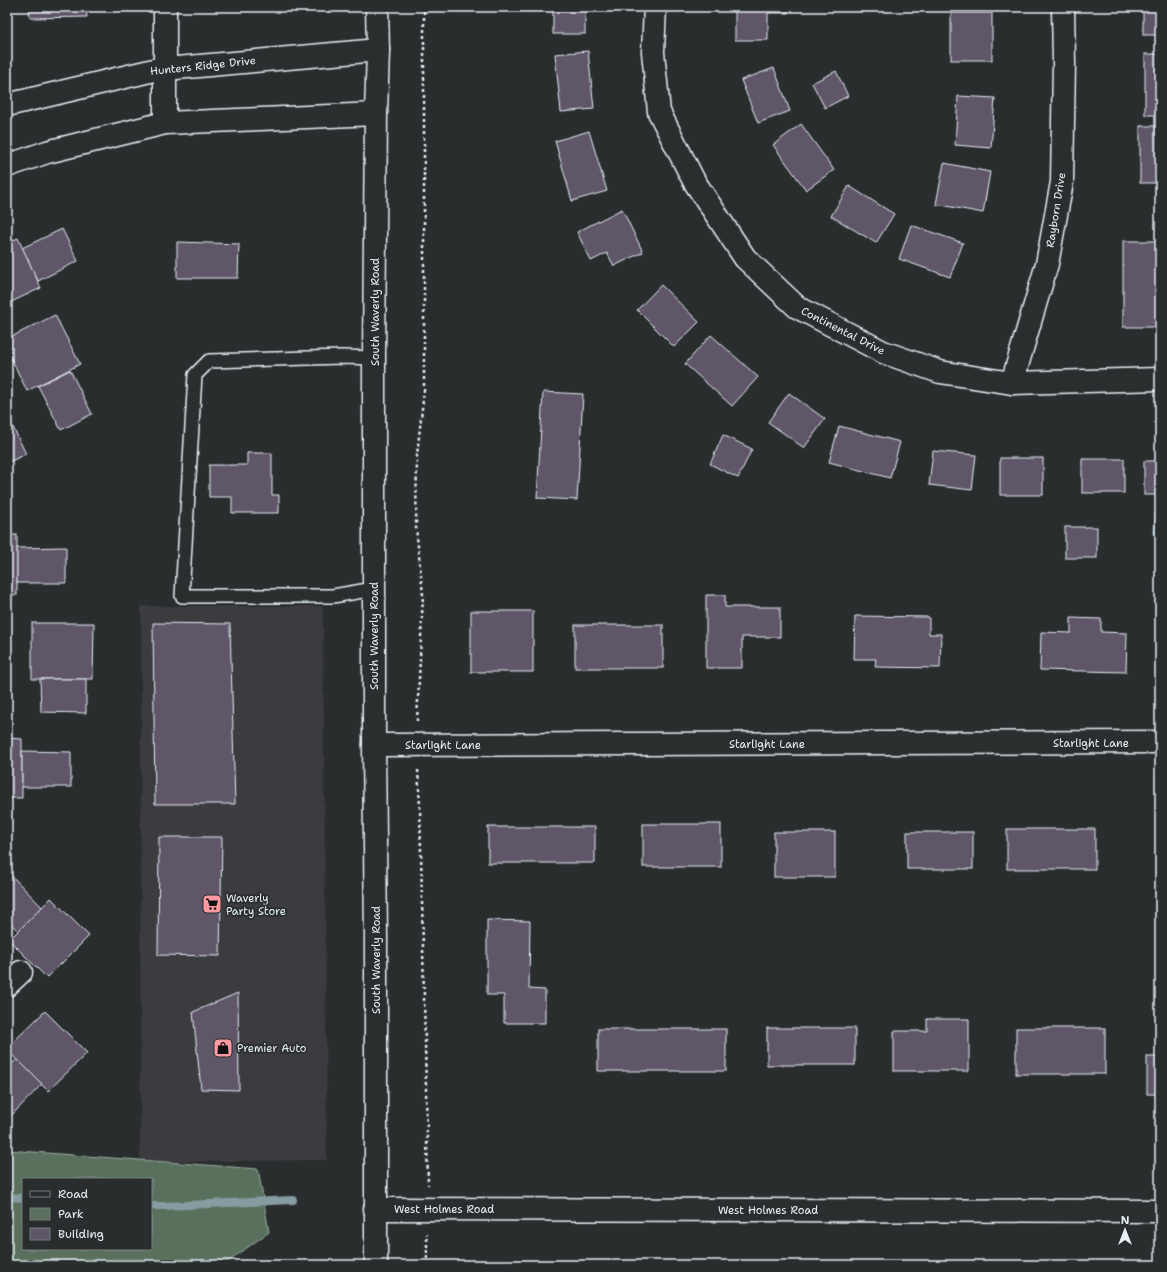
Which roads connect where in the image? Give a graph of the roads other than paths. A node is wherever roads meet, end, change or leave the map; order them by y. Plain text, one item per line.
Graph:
1 (165, 7) edge
2 (377, 7) edge
3 (655, 7) edge
4 (1063, 7) edge
5 (378, 50) junction
6 (164, 69) junction
7 (7, 105) edge
8 (376, 114) junction
9 (165, 123) junction
10 (7, 166) edge
11 (374, 358) junction
12 (1160, 379) edge
13 (1012, 383) junction
14 (374, 589) junction
15 (1160, 742) edge
16 (374, 745) junction
17 (375, 1208) junction
18 (1160, 1211) edge
19 (376, 1265) edge

1 - 6 street
2 - 5 street, South Waverly Road
3 - 13 street, Continental Drive
4 - 13 street, Rayborn Drive
5 - 6 street, Hunters Ridge Drive
5 - 8 street, South Waverly Road
6 - 7 street, Hunters Ridge Drive
6 - 9 street
8 - 9 street
8 - 11 street, South Waverly Road
9 - 10 street
11 - 14 street, South Waverly Road
11 - 14 lane
12 - 13 street, Continental Drive
14 - 16 street, South Waverly Road
15 - 16 street, Starlight Lane
16 - 17 street, South Waverly Road
17 - 18 street, West Holmes Road
17 - 19 street, South Waverly Road

